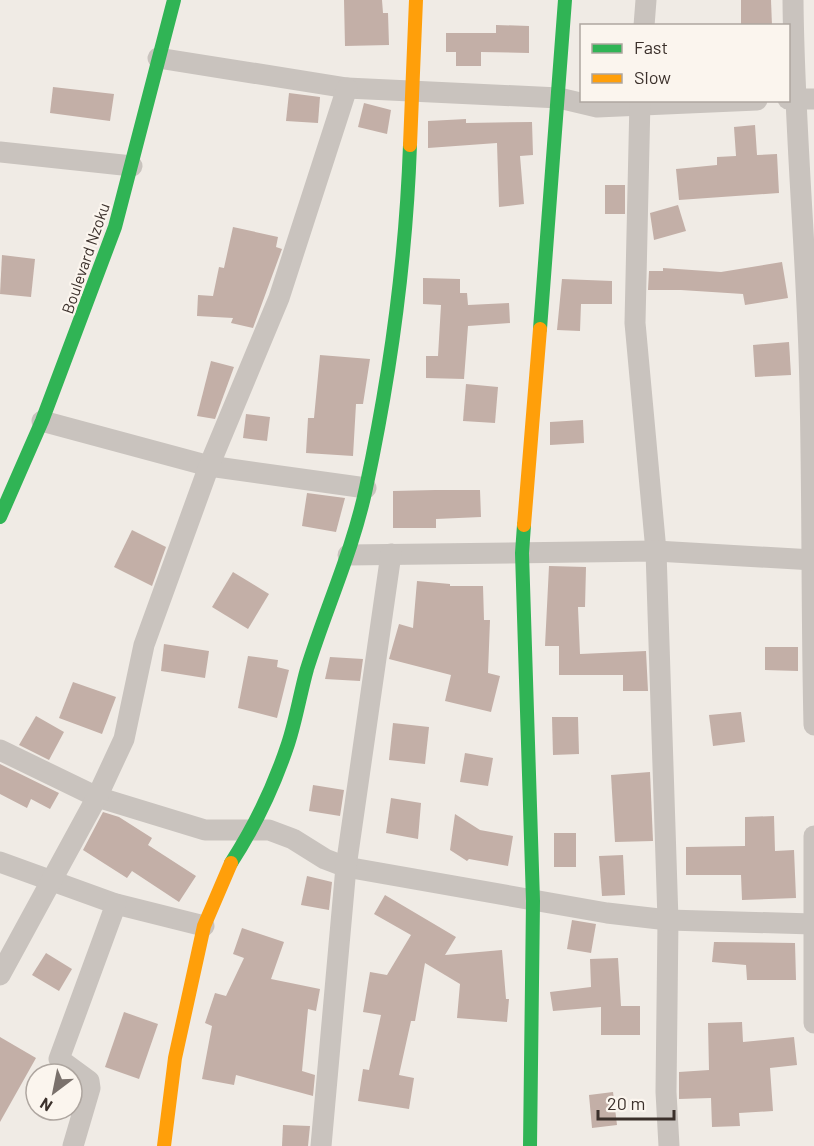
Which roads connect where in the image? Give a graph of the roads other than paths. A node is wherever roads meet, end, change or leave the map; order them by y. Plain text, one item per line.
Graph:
1 (174, 0) edge
2 (416, 0) edge
3 (565, 0) edge
4 (646, 0) edge
5 (793, 0) edge
6 (645, 24) edge
7 (158, 58) junction
8 (347, 88) junction
9 (412, 93) junction
10 (560, 98) junction
11 (799, 99) edge
12 (679, 102) edge
13 (640, 103) edge
14 (0, 152) edge
15 (132, 166) junction
16 (42, 421) junction
17 (209, 466) junction
18 (366, 488) junction
19 (0, 517) edge
20 (656, 551) junction
21 (522, 553) junction
22 (391, 554) junction
23 (348, 555) junction
24 (812, 560) edge
25 (814, 724) edge
26 (0, 750) edge
27 (98, 797) junction
28 (253, 829) junction
29 (814, 836) edge
30 (0, 862) edge
31 (346, 867) junction
32 (51, 881) junction
33 (533, 901) junction
34 (116, 904) junction
35 (669, 920) junction
36 (813, 924) edge
37 (204, 926) junction
38 (0, 975) edge
39 (814, 1023) edge
40 (73, 1146) edge
41 (164, 1146) edge
42 (321, 1146) edge
43 (530, 1146) edge
44 (669, 1146) edge

1 - 7 street, Boulevard Nzoku
2 - 9 street
3 - 10 street
4 - 6 street
5 - 11 street
7 - 8 street
7 - 15 street, Boulevard Nzoku
8 - 9 street
8 - 17 street
9 - 10 street
9 - 18 street
10 - 13 street
10 - 21 street
11 - 24 street
12 - 13 street
13 - 20 street
14 - 15 street
15 - 16 street, Boulevard Nzoku
16 - 17 street
16 - 19 street, Boulevard Nzoku
17 - 18 street
17 - 27 street
18 - 23 street
20 - 21 street
20 - 24 street
20 - 35 street
21 - 22 street
21 - 33 street
22 - 23 street
22 - 31 street
23 - 28 street
24 - 25 street
26 - 27 street
27 - 28 street
27 - 32 street
28 - 31 street
28 - 37 street
29 - 36 street
30 - 32 street
31 - 33 street
31 - 42 street
32 - 34 street
32 - 38 street
33 - 35 street
33 - 43 street
34 - 37 street
34 - 40 street
35 - 36 street
35 - 44 street
36 - 39 street
37 - 41 street

